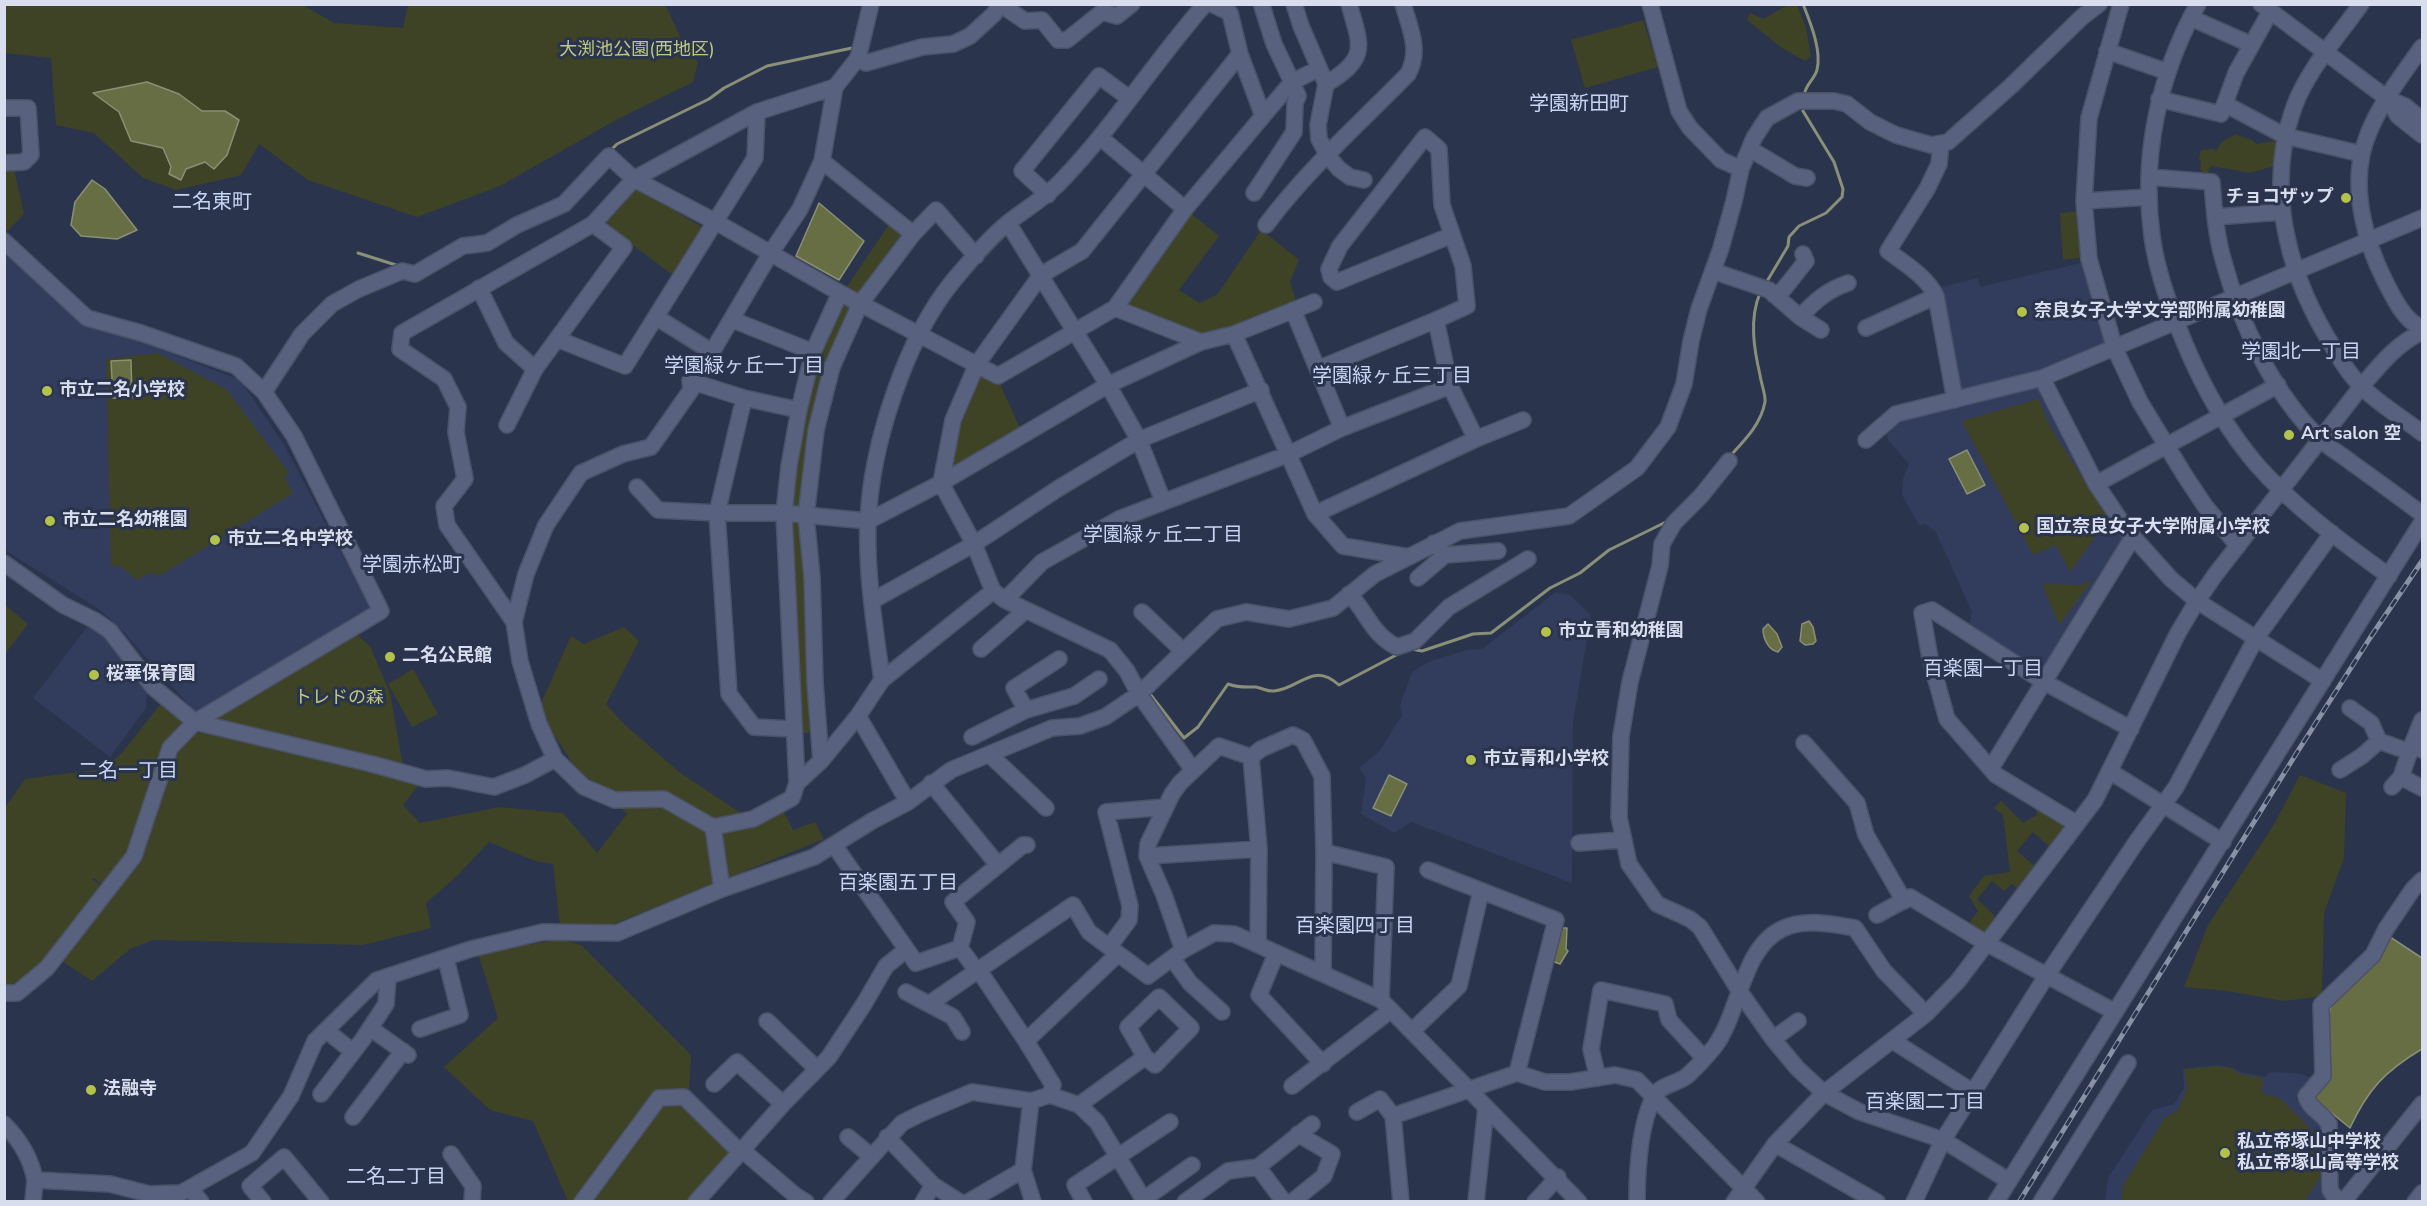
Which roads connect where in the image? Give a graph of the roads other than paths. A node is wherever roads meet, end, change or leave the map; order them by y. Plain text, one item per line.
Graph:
1 (871, 4) edge
2 (1000, 4) edge
3 (1132, 4) edge
4 (1205, 4) edge
5 (1212, 4) edge
6 (1294, 4) edge
7 (1348, 4) edge
8 (1403, 4) edge
9 (1650, 4) edge
10 (2099, 4) edge
11 (2121, 4) edge
12 (2361, 4) edge
13 (1262, 6) dead end
14 (2265, 8) edge
15 (2195, 11) edge
16 (2250, 44) junction
17 (2422, 47) edge
18 (2107, 51) junction
19 (2326, 53) junction
20 (1240, 54) junction
21 (858, 58) junction
22 (1318, 69) junction
23 (2168, 72) junction
24 (1292, 82) junction
25 (1326, 84) junction
26 (835, 87) junction
27 (1129, 98) junction
28 (2159, 99) junction
29 (2388, 99) junction
30 (2225, 104) junction
31 (4, 108) edge
32 (757, 112) junction
33 (1263, 116) junction
34 (2422, 120) edge
35 (2422, 135) edge
36 (2285, 136) junction
37 (1101, 138) junction
38 (1941, 144) junction
39 (1750, 149) junction
40 (2356, 152) junction
41 (1328, 156) junction
42 (822, 161) junction
43 (4, 163) edge
44 (1741, 169) junction
45 (1143, 173) junction
46 (2149, 177) junction
47 (1808, 178) dead end
48 (634, 179) junction
49 (1364, 180) dead end
50 (1254, 193) dead end
51 (1048, 195) junction
52 (2149, 197) junction
53 (2084, 201) junction
54 (1185, 209) junction
55 (2281, 212) junction
56 (2215, 217) junction
57 (2422, 218) edge
58 (716, 222) junction
59 (1008, 223) junction
60 (593, 224) junction
61 (1266, 225) dead end
62 (914, 234) junction
63 (1452, 235) junction
64 (4, 241) edge
65 (2364, 243) junction
66 (770, 254) junction
67 (1803, 254) dead end
68 (976, 256) junction
69 (1713, 271) junction
70 (2296, 272) junction
71 (1041, 275) junction
72 (1848, 284) dead end
73 (479, 288) junction
74 (1767, 290) junction
75 (840, 293) junction
76 (1936, 296) junction
77 (2235, 297) junction
78 (1314, 302) dead end
79 (860, 304) junction
80 (1115, 308) junction
81 (1293, 310) junction
82 (656, 317) junction
83 (1800, 317) junction
84 (733, 320) junction
85 (1436, 320) junction
86 (2176, 323) junction
87 (1866, 328) dead end
88 (1821, 330) dead end
89 (2422, 330) edge
90 (1075, 331) junction
91 (920, 334) junction
92 (1234, 334) junction
93 (556, 339) junction
94 (1201, 342) junction
95 (2115, 349) junction
96 (712, 352) junction
97 (813, 352) junction
98 (977, 364) junction
99 (535, 369) junction
100 (1318, 369) junction
101 (2042, 378) junction
102 (690, 381) junction
103 (1108, 385) junction
104 (2278, 385) junction
105 (1450, 386) junction
106 (2361, 387) junction
107 (1261, 390) junction
108 (264, 392) junction
109 (744, 398) junction
110 (1955, 400) junction
111 (798, 410) junction
112 (2222, 416) junction
113 (1523, 420) dead end
114 (507, 425) dead end
115 (1342, 428) junction
116 (2422, 433) edge
117 (1476, 439) junction
118 (2320, 439) junction
119 (1138, 440) junction
120 (1866, 440) dead end
121 (2165, 446) junction
122 (1289, 454) junction
123 (1729, 461) dead end
124 (941, 483) junction
125 (2096, 484) junction
126 (637, 486) dead end
127 (2280, 489) junction
128 (1163, 501) junction
129 (717, 513) junction
130 (784, 513) junction
131 (1315, 514) junction
132 (2422, 514) edge
133 (806, 516) junction
134 (868, 521) junction
135 (2422, 522) edge
136 (2331, 533) junction
137 (2133, 537) junction
138 (1434, 543) junction
139 (974, 544) junction
140 (2238, 546) junction
141 (1498, 551) dead end
142 (1445, 555) junction
143 (1409, 557) junction
144 (1528, 559) dead end
145 (4, 563) edge
146 (2389, 576) junction
147 (1418, 578) dead end
148 (1349, 594) junction
149 (999, 595) junction
150 (872, 601) junction
151 (2197, 601) junction
152 (1026, 610) junction
153 (1142, 612) dead end
154 (514, 622) junction
155 (2256, 638) junction
156 (981, 649) dead end
157 (1183, 651) junction
158 (1059, 660) dead end
159 (1099, 679) dead end
160 (882, 680) junction
161 (2324, 681) junction
162 (2044, 682) junction
163 (1139, 694) junction
164 (1044, 706) junction
165 (2350, 708) dead end
166 (1026, 710) junction
167 (858, 716) junction
168 (2422, 720) edge
169 (195, 722) junction
170 (1052, 728) junction
171 (793, 729) junction
172 (2131, 729) junction
173 (972, 737) dead end
174 (2379, 741) junction
175 (1804, 743) dead end
176 (2415, 749) edge
177 (989, 753) junction
178 (1251, 757) junction
179 (555, 759) junction
180 (821, 761) junction
181 (1991, 768) junction
182 (1193, 770) junction
183 (2340, 770) dead end
184 (2111, 772) junction
185 (797, 783) junction
186 (931, 783) junction
187 (2422, 788) edge
188 (908, 802) junction
189 (2163, 805) junction
190 (1166, 807) junction
191 (1046, 808) dead end
192 (2077, 825) junction
193 (713, 827) junction
194 (1622, 840) junction
195 (2223, 842) junction
196 (1580, 843) dead end
197 (834, 845) junction
198 (1027, 845) dead end
199 (1259, 849) junction
200 (1324, 852) junction
201 (1147, 856) junction
202 (998, 866) junction
203 (1428, 870) dead end
204 (2422, 880) edge
205 (722, 889) junction
206 (1481, 891) junction
207 (1904, 901) junction
208 (1877, 915) dead end
209 (1986, 943) junction
210 (1258, 944) junction
211 (960, 948) junction
212 (906, 950) junction
213 (1113, 951) junction
214 (1177, 954) junction
215 (1276, 954) junction
216 (446, 959) junction
217 (977, 971) junction
218 (1323, 974) junction
219 (2047, 975) junction
220 (388, 977) junction
221 (906, 992) dead end
222 (1740, 992) junction
223 (4, 993) edge
224 (928, 1004) junction
225 (1386, 1005) junction
226 (1222, 1012) dead end
227 (2115, 1012) junction
228 (1926, 1014) junction
229 (767, 1021) dead end
230 (1798, 1021) dead end
231 (370, 1028) junction
232 (420, 1029) dead end
233 (327, 1030) junction
234 (1412, 1031) junction
235 (962, 1032) dead end
236 (1773, 1039) junction
237 (1026, 1041) junction
238 (1893, 1041) junction
239 (353, 1052) junction
240 (1145, 1057) dead end
241 (1704, 1058) junction
242 (2128, 1063) dead end
243 (1323, 1064) junction
244 (817, 1069) junction
245 (1517, 1073) junction
246 (1598, 1078) junction
247 (714, 1084) dead end
248 (1292, 1086) dead end
249 (1468, 1089) junction
250 (1973, 1092) junction
251 (1824, 1093) junction
252 (321, 1094) dead end
253 (1050, 1095) junction
254 (1653, 1095) junction
255 (1031, 1101) junction
256 (783, 1104) junction
257 (2422, 1104) edge
258 (1079, 1105) junction
259 (1485, 1107) junction
260 (1357, 1112) dead end
261 (1393, 1116) junction
262 (353, 1117) dead end
263 (1170, 1122) dead end
264 (1312, 1124) dead end
265 (4, 1125) edge
266 (1298, 1134) junction
267 (848, 1137) dead end
268 (888, 1137) junction
269 (1943, 1140) junction
270 (1775, 1144) junction
271 (742, 1150) junction
272 (451, 1154) dead end
273 (871, 1156) junction
274 (1116, 1157) junction
275 (1192, 1165) dead end
276 (1258, 1167) junction
277 (1023, 1170) junction
278 (1558, 1177) junction
279 (35, 1180) junction
280 (2009, 1181) junction
281 (933, 1185) junction
282 (2422, 1192) edge
283 (184, 1194) edge
284 (1738, 1195) edge
285 (1144, 1201) edge
286 (2344, 1201) edge
287 (33, 1202) edge
288 (201, 1202) edge
289 (263, 1202) edge
290 (321, 1202) edge
291 (472, 1202) edge
292 (582, 1202) edge
293 (696, 1202) edge
294 (806, 1202) edge
295 (831, 1202) edge
296 (923, 1202) edge
297 (960, 1202) edge
298 (968, 1202) edge
299 (1033, 1202) edge
300 (1084, 1202) edge
301 (1185, 1202) edge
302 (1284, 1202) edge
303 (1292, 1202) edge
304 (1401, 1202) edge
305 (1476, 1202) edge
306 (1535, 1202) edge
307 (1579, 1202) edge
308 (1637, 1202) edge
309 (1756, 1202) edge
310 (1877, 1202) edge
311 (1914, 1202) edge
312 (1996, 1202) edge
313 (2041, 1202) edge
314 (2415, 1202) edge

1 - 21 street
2 - 3 street
2 - 21 street
4 - 27 street
5 - 20 street
6 - 22 street
7 - 25 street
8 - 41 street
9 - 44 street
10 - 38 street
11 - 18 street
12 - 19 street
13 - 24 street
14 - 16 street
14 - 19 street
15 - 16 street
15 - 23 street
16 - 30 street
17 - 29 street
18 - 23 street
18 - 53 street
19 - 29 street
19 - 36 street
20 - 33 street
20 - 45 street
21 - 26 street
22 - 24 street
22 - 25 street
23 - 28 street
24 - 33 street
24 - 50 street
25 - 41 street
26 - 32 street
26 - 42 street
27 - 37 street
27 - 51 street
28 - 30 street
28 - 46 street
29 - 34 street
29 - 35 street
29 - 40 street
30 - 36 street
31 - 43 street
32 - 48 street
32 - 58 street
33 - 54 street
36 - 40 street
36 - 55 street
37 - 45 street
37 - 51 street
38 - 39 street
38 - 76 street
39 - 44 street
39 - 47 street
40 - 65 street
41 - 49 street
41 - 61 street
42 - 62 street
42 - 66 street
44 - 69 street
45 - 54 street
45 - 71 street
46 - 52 street
46 - 56 street
48 - 58 street
48 - 60 street
48 - 108 street
51 - 59 street
52 - 53 street
52 - 86 street
53 - 95 street
54 - 80 street
55 - 56 street
55 - 70 street
56 - 77 street
57 - 65 street
58 - 66 street
58 - 82 street
59 - 68 street
59 - 71 street
60 - 73 street
60 - 93 street
62 - 68 street
62 - 79 street
63 - 63 street
63 - 85 street
64 - 108 street
65 - 70 street
65 - 89 street
66 - 75 street
66 - 84 street
67 - 74 street
68 - 91 street
69 - 74 street
69 - 138 street
70 - 77 street
70 - 106 street
71 - 90 street
71 - 98 street
72 - 83 street
73 - 99 street
73 - 154 street
74 - 83 street
75 - 79 street
75 - 97 street
76 - 87 street
76 - 110 street
77 - 86 street
77 - 104 street
78 - 81 street
79 - 91 street
79 - 133 street
80 - 90 street
80 - 94 street
81 - 92 street
81 - 100 street
82 - 93 street
82 - 96 street
83 - 88 street
84 - 96 street
84 - 97 street
85 - 100 street
85 - 105 street
86 - 95 street
86 - 112 street
89 - 106 street
90 - 98 street
90 - 103 street
91 - 98 street
91 - 134 street
92 - 94 street
92 - 107 street
93 - 99 street
94 - 103 street
95 - 101 street
95 - 121 street
96 - 102 street
97 - 111 street
98 - 124 street
99 - 114 street
100 - 115 street
101 - 110 street
101 - 125 street
102 - 109 street
102 - 154 street
103 - 119 street
103 - 124 street
104 - 112 street
104 - 118 street
105 - 115 street
105 - 117 street
106 - 116 street
106 - 118 street
107 - 119 street
107 - 122 street
108 - 169 street
109 - 111 street
109 - 129 street
110 - 120 street
111 - 130 street
112 - 121 street
112 - 127 street
113 - 117 street
115 - 122 street
117 - 131 street
118 - 127 street
118 - 132 street
119 - 128 street
119 - 139 street
121 - 125 street
121 - 140 street
122 - 128 street
122 - 131 street
123 - 194 street
124 - 134 street
124 - 139 street
125 - 137 street
126 - 129 street
127 - 136 street
127 - 140 street
128 - 149 street
129 - 130 street
129 - 171 street
130 - 133 street
130 - 171 street
131 - 143 street
133 - 134 street
133 - 180 street
134 - 150 street
135 - 146 street
136 - 146 street
136 - 155 street
137 - 151 street
137 - 162 street
138 - 142 street
138 - 143 street
139 - 149 street
139 - 150 street
140 - 151 street
141 - 142 street
142 - 147 street
143 - 148 street
144 - 148 street
145 - 169 street
146 - 161 street
148 - 157 street
149 - 152 street
149 - 160 street
150 - 160 street
151 - 155 street
151 - 172 street
152 - 156 street
152 - 163 street
153 - 157 street
154 - 179 street
155 - 161 street
155 - 189 street
157 - 163 street
158 - 166 street
159 - 164 street
160 - 167 street
161 - 195 street
162 - 172 street
162 - 181 street
162 - 181 street
163 - 170 street
163 - 182 street
164 - 166 street
164 - 170 street
165 - 174 street
166 - 173 street
167 - 180 street
167 - 188 street
168 - 176 street
169 - 179 street
169 - 223 street
170 - 177 street
171 - 185 street
172 - 184 street
174 - 176 street
174 - 183 street
175 - 207 street
176 - 187 street
177 - 186 street
177 - 191 street
178 - 182 street
178 - 199 street
178 - 200 street
179 - 193 street
180 - 185 street
181 - 192 street
182 - 190 street
184 - 189 street
184 - 192 street
185 - 193 street
186 - 188 street
186 - 202 street
188 - 197 street
189 - 195 street
189 - 219 street
190 - 201 street
190 - 213 street
192 - 209 street
193 - 205 street
194 - 196 street
194 - 222 street
195 - 227 street
197 - 205 street
197 - 212 street
198 - 202 street
199 - 201 street
199 - 210 street
200 - 218 street
200 - 225 street
201 - 214 street
202 - 211 street
203 - 206 street
204 - 286 street
205 - 216 street
206 - 234 street
206 - 245 street
207 - 208 street
207 - 209 street
209 - 219 street
209 - 228 street
210 - 214 street
210 - 215 street
211 - 212 street
211 - 217 street
212 - 244 street
213 - 214 street
213 - 217 street
213 - 237 street
214 - 226 street
215 - 218 street
215 - 243 street
216 - 220 street
216 - 232 street
217 - 224 street
217 - 237 street
218 - 225 street
219 - 227 street
219 - 250 street
220 - 231 street
220 - 233 street
221 - 224 street
222 - 228 street
222 - 236 street
222 - 241 street
224 - 235 street
225 - 234 street
225 - 243 street
227 - 280 street
228 - 238 street
229 - 244 street
230 - 236 street
231 - 239 street
231 - 262 street
233 - 239 street
233 - 283 street
234 - 249 street
236 - 251 street
237 - 253 street
238 - 250 street
238 - 251 street
239 - 252 street
240 - 258 street
241 - 246 street
241 - 254 street
242 - 313 street
243 - 248 street
244 - 256 street
245 - 246 street
245 - 249 street
246 - 254 street
247 - 256 street
249 - 259 street
249 - 261 street
250 - 269 street
251 - 269 street
251 - 270 street
253 - 255 street
253 - 258 street
254 - 284 street
254 - 308 street
255 - 268 street
255 - 277 street
256 - 271 street
257 - 286 street
258 - 274 street
259 - 278 street
259 - 305 street
260 - 261 street
261 - 304 street
263 - 274 street
264 - 266 street
265 - 279 street
266 - 276 street
266 - 303 street
267 - 273 street
268 - 273 street
268 - 281 street
269 - 280 street
269 - 311 street
270 - 284 street
270 - 310 street
271 - 292 street
271 - 293 street
271 - 294 street
272 - 291 street
273 - 295 street
274 - 285 street
274 - 300 street
275 - 285 street
276 - 301 street
276 - 302 street
277 - 298 street
277 - 299 street
278 - 306 street
278 - 307 street
279 - 283 street
279 - 287 street
280 - 312 street
281 - 296 street
281 - 297 street
282 - 314 street
283 - 288 street
284 - 309 street
289 - 290 street

